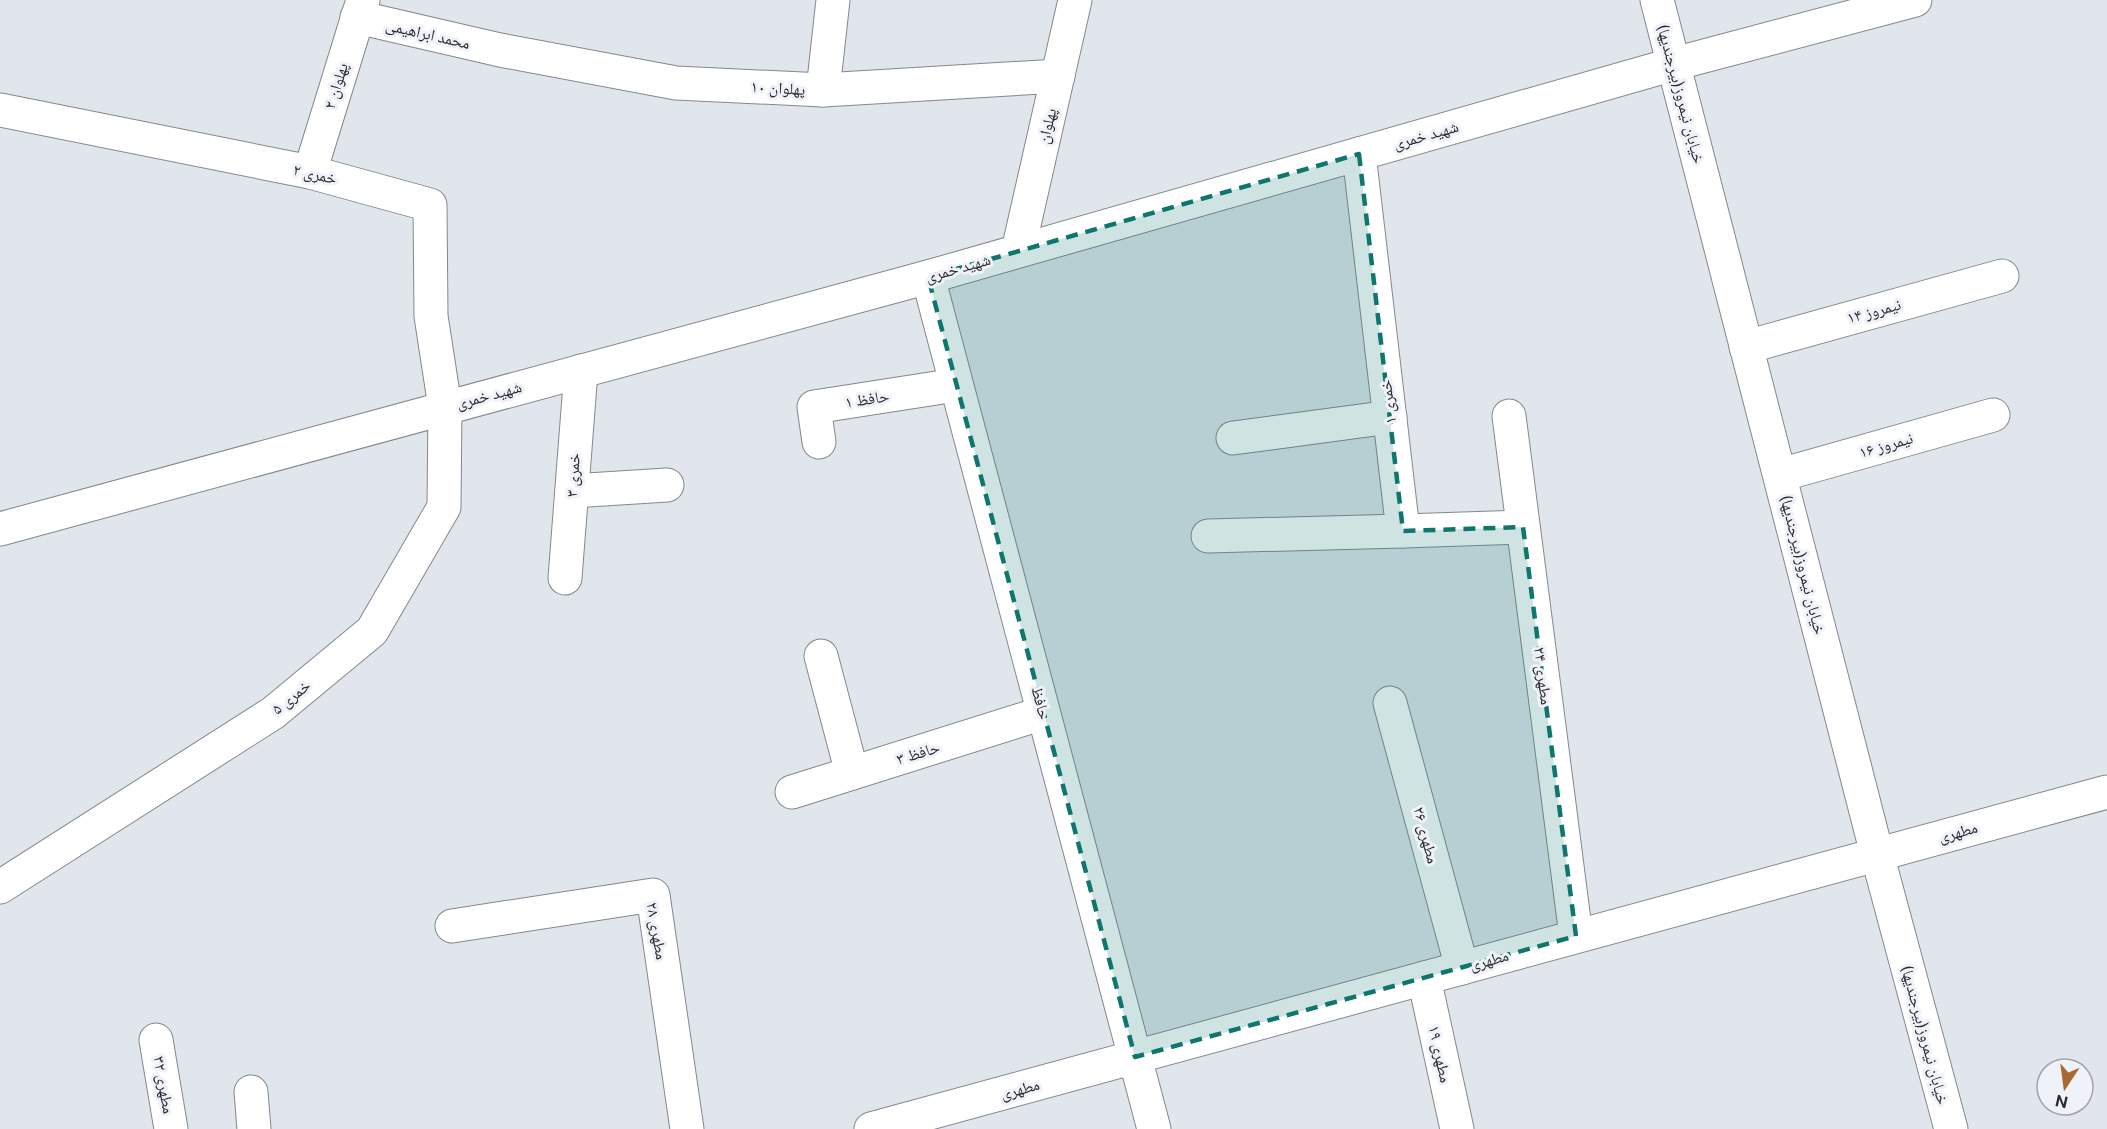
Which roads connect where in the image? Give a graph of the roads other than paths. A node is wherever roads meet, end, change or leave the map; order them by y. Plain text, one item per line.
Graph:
1 (833, 0) edge
2 (1075, 0) edge
3 (1657, 0) edge
4 (1915, 0) edge
5 (360, 9) edge
6 (500, 50) joint
7 (1674, 64) junction
8 (1058, 76) junction
9 (823, 90) junction
10 (0, 110) edge
11 (1359, 154) junction
12 (310, 172) junction
13 (1018, 251) junction
14 (2002, 276) dead end
15 (928, 277) junction
16 (1746, 346) junction
17 (581, 371) junction
18 (956, 385) junction
19 (445, 407) junction
20 (1993, 415) dead end
21 (1509, 416) dead end
22 (1390, 417) junction
23 (1233, 438) dead end
24 (819, 442) dead end
25 (1780, 475) junction
26 (667, 485) dead end
27 (572, 490) junction
28 (1523, 527) junction
29 (0, 529) edge
30 (1403, 531) junction
31 (1208, 536) dead end
32 (565, 578) dead end
33 (821, 656) dead end
34 (1390, 703) dead end
35 (1043, 713) junction
36 (852, 773) junction
37 (792, 792) dead end
38 (2107, 792) edge
39 (1877, 854) junction
40 (0, 887) edge
41 (452, 926) dead end
42 (1576, 936) junction
43 (1462, 968) junction
44 (1424, 978) junction
45 (156, 1040) dead end
46 (1135, 1058) junction
47 (251, 1092) dead end
48 (171, 1129) edge
49 (254, 1129) edge
50 (687, 1129) edge
51 (871, 1129) edge
52 (1154, 1129) edge
53 (1457, 1129) edge
54 (1951, 1129) edge

1 - 9 street
2 - 8 street, پهلوان
3 - 7 street, خیابان نیمروز(بیرجندیها)
4 - 7 street, شهید خمری
5 - 6 street, محمد ابراهیمی
5 - 12 street, پهلوان ۲
6 - 9 street, پهلوان ۱۰
7 - 11 street, شهید خمری
7 - 16 street, خیابان نیمروز(بیرجندیها)
8 - 9 street, پهلوان ۱۰
8 - 13 street, پهلوان
10 - 12 street, خمری ۲
11 - 13 street, شهید خمری
11 - 22 street, خمری ۱
12 - 19 street, خمری ۲
13 - 15 street, شهید خمری
14 - 16 street, نیمروز ۱۴
15 - 17 street, شهید خمری
15 - 18 street, حافظ
16 - 25 street, خیابان نیمروز(بیرجندیها)
17 - 19 street, شهید خمری
17 - 27 street, خمری ۳
18 - 24 street, حافظ ۱
18 - 35 street, حافظ
19 - 29 street, شهید خمری
19 - 40 street, خمری ۵
20 - 25 street, نیمروز ۱۶
21 - 28 street, مطهری ۲۴
22 - 23 street
22 - 30 street, خمری ۱
25 - 39 street, خیابان نیمروز(بیرجندیها)
26 - 27 street
27 - 32 street, خمری ۳
28 - 30 street
28 - 42 street, مطهری ۲۴
30 - 31 street
33 - 36 street
34 - 43 street, مطهری ۲۶
35 - 36 street, حافظ ۳
35 - 46 street, حافظ
36 - 37 street, حافظ ۳
38 - 39 street, مطهری
39 - 42 street, مطهری
39 - 54 street, خیابان نیمروز(بیرجندیها)
41 - 50 street, مطهری ۲۸
42 - 43 street, مطهری
43 - 44 street, مطهری
44 - 46 street, مطهری
44 - 53 street, مطهری ۱۹
45 - 48 street, مطهری ۳۲
46 - 51 street, مطهری
46 - 52 street, حافظ
47 - 49 street

